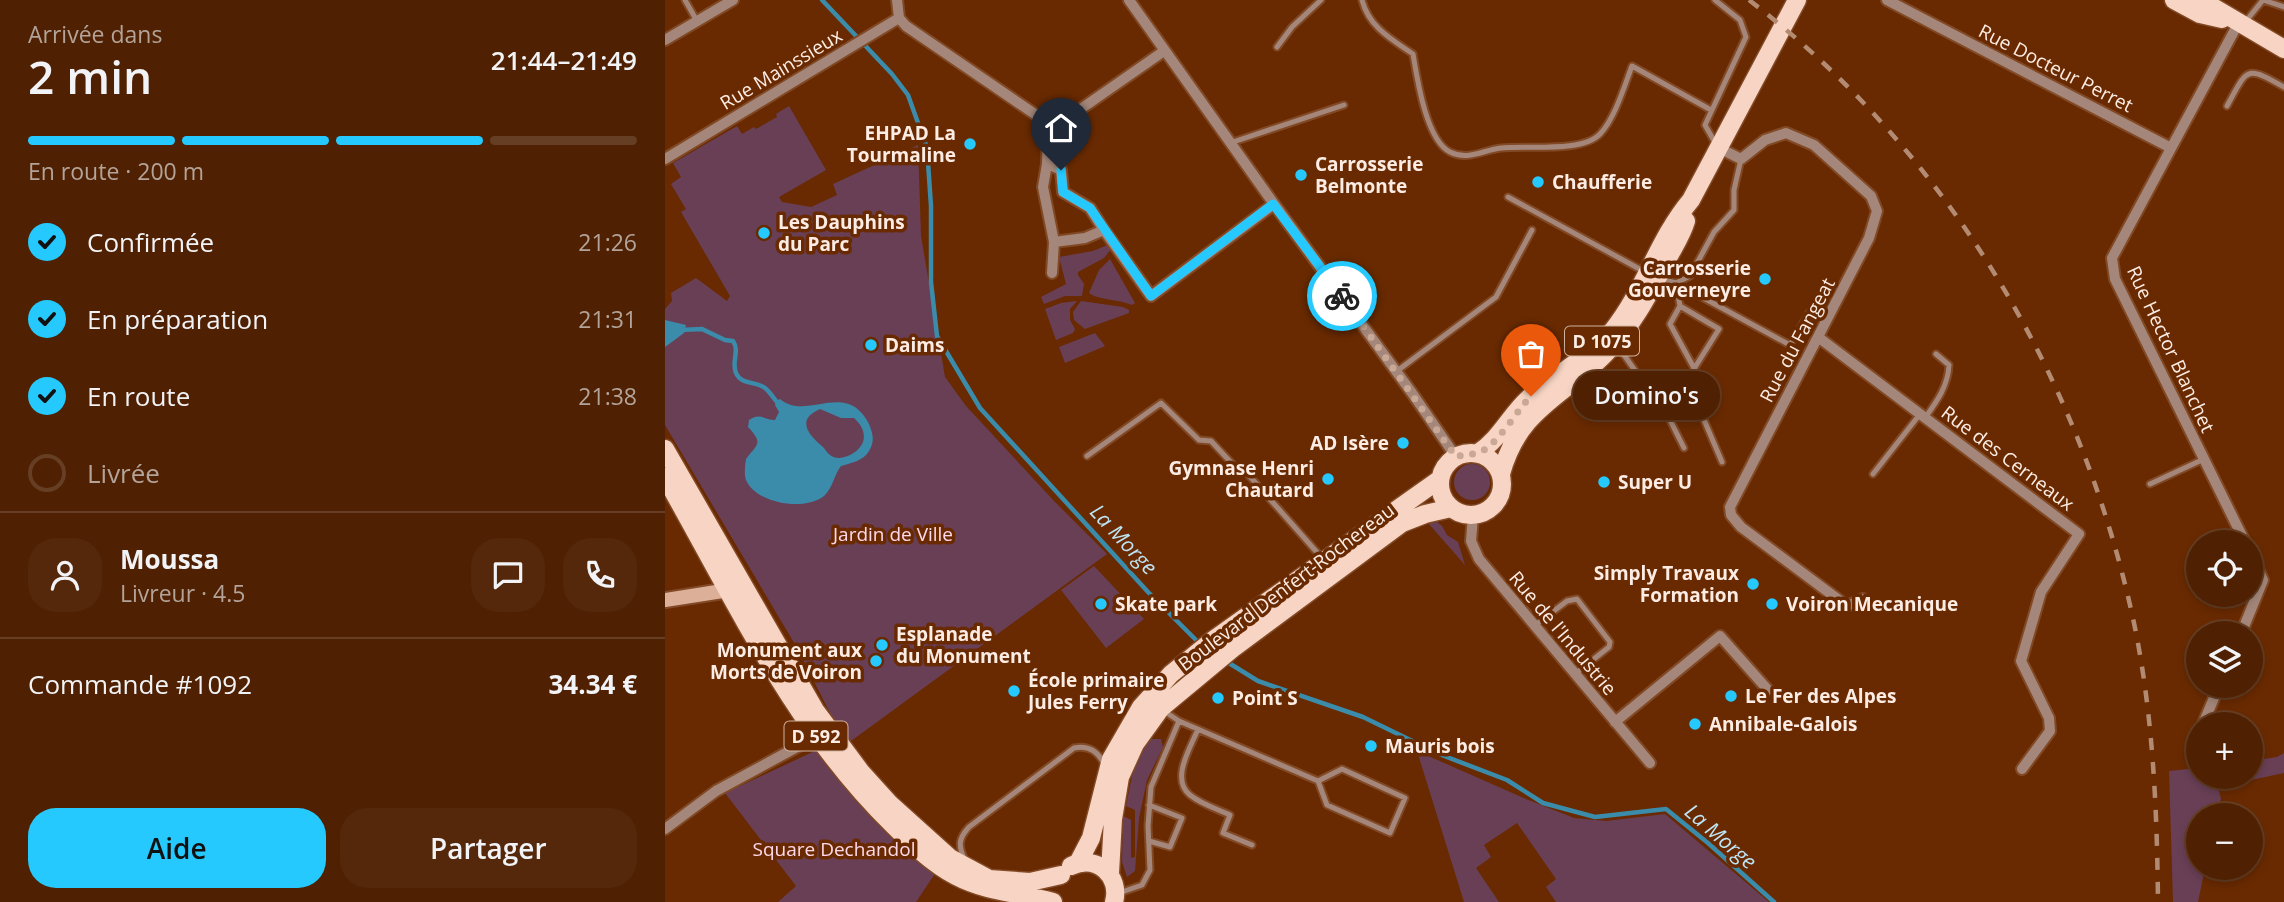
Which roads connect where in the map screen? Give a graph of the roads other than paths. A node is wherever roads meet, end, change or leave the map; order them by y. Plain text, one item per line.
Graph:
1 (685, 0) edge
2 (733, 0) edge
3 (897, 0) edge
4 (1129, 0) edge
5 (1321, 0) edge
6 (1362, 0) edge
7 (1715, 0) edge
8 (1797, 0) edge
9 (1887, 0) edge
10 (2174, 0) edge
11 (2201, 0) edge
12 (2284, 7) edge
13 (899, 18) junction
14 (697, 21) junction
15 (2239, 23) junction
16 (665, 40) edge
17 (1277, 47) dead end
18 (2284, 49) edge
19 (1164, 51) junction
20 (2284, 87) edge
21 (1344, 105) dead end
22 (2227, 106) dead end
23 (1711, 110) junction
24 (1052, 129) junction
25 (1230, 143) junction
26 (1719, 148) junction
27 (2171, 148) junction
28 (665, 159) edge
29 (1741, 159) junction
30 (1048, 164) junction
31 (1508, 197) dead end
32 (1273, 204) junction
33 (1104, 230) junction
34 (1532, 230) dead end
35 (1054, 242) junction
36 (1052, 273) dead end
37 (1652, 275) junction
38 (1676, 283) junction
39 (1827, 283) dead end
40 (1680, 306) junction
41 (1818, 337) junction
42 (1611, 339) junction
43 (1936, 354) dead end
44 (1694, 368) junction
45 (1397, 372) junction
46 (1922, 416) junction
47 (1684, 448) dead end
48 (665, 449) edge
49 (1478, 453) junction
50 (1087, 456) dead end
51 (1456, 457) junction
52 (2204, 459) junction
53 (1722, 462) dead end
54 (1501, 474) junction
55 (1873, 474) dead end
56 (665, 477) edge
57 (1440, 479) junction
58 (2150, 484) dead end
59 (1451, 508) junction
60 (1473, 516) junction
61 (2239, 530) edge
62 (1325, 560) junction
63 (735, 587) junction
64 (1863, 599) dead end
65 (665, 600) edge
66 (1534, 626) junction
67 (1575, 674) junction
68 (1768, 690) dead end
69 (1161, 708) junction
70 (1179, 721) junction
71 (1615, 722) junction
72 (1198, 729) junction
73 (822, 733) junction
74 (1650, 763) dead end
75 (2022, 769) dead end
76 (1108, 770) junction
77 (1318, 781) junction
78 (1149, 805) junction
79 (665, 829) edge
80 (1149, 841) junction
81 (1252, 845) dead end
82 (1078, 863) junction
83 (970, 870) junction
84 (1110, 873) junction
85 (1061, 875) junction
86 (1115, 898) edge
87 (1053, 902) edge
88 (1058, 902) edge

1 - 14 lane
2 - 14 street
3 - 13 street
4 - 19 street
5 - 17 lane
6 - 23 lane
7 - 23 lane
8 - 26 main road, D 1075
9 - 27 street, Rue Docteur Perret
10 - 15 main road
11 - 15 main road
12 - 15 lane
13 - 24 street
13 - 28 street, Rue Mainssieux
14 - 16 street
15 - 18 main road
15 - 27 street, Rue Hector Blanchet
19 - 24 street
19 - 25 street
20 - 22 lane
21 - 25 lane
23 - 26 lane
24 - 30 street
25 - 32 street
26 - 29 street
26 - 37 main road, D 1075
27 - 52 street, Rue Hector Blanchet
29 - 38 lane
29 - 41 street, Rue du Fangeat
30 - 33 street
30 - 35 street
31 - 37 lane
32 - 33 street
32 - 45 street
33 - 35 street
34 - 45 lane
35 - 36 street
37 - 38 lane
37 - 42 main road, D 1075
38 - 39 lane
38 - 40 lane
40 - 44 lane
40 - 44 lane
41 - 46 street, Rue des Cerneaux
41 - 64 street, Rue du Fangeat
42 - 47 lane
42 - 49 main road, D 1075
42 - 54 main road, D 1075
43 - 46 lane
44 - 53 lane
45 - 51 street
46 - 55 lane
46 - 75 street, Rue des Cerneaux
48 - 63 main road, D 592
49 - 51 main road
49 - 54 main road
50 - 62 lane
51 - 57 main road, Boulevard Denfert-Rochereau
52 - 58 lane
52 - 61 street, Rue Hector Blanchet
54 - 60 main road
56 - 63 main road, D 592
57 - 59 main road
57 - 62 main road, Boulevard Denfert-Rochereau
59 - 60 main road
59 - 69 main road, Boulevard Denfert-Rochereau
60 - 66 street, Rue de l'Industrie
62 - 76 main road, Boulevard Denfert-Rochereau
63 - 65 street
63 - 73 main road, D 592
66 - 67 street, Rue de l'Industrie
66 - 67 lane
67 - 71 street, Rue de l'Industrie
68 - 71 street
69 - 70 lane
69 - 84 main road, Boulevard Denfert-Rochereau
70 - 72 lane
70 - 78 lane
71 - 74 street, Rue de l'Industrie
72 - 77 lane
72 - 81 lane
73 - 79 street
73 - 83 main road, D 592
73 - 87 main road, D 592
76 - 82 main road, Boulevard Denfert-Rochereau
76 - 83 lane
77 - 77 lane
78 - 80 lane
78 - 80 lane
80 - 86 lane
82 - 84 main road
82 - 85 main road
83 - 85 main road, D 592
84 - 86 main road, Boulevard Denfert-Rochereau
85 - 88 main road

